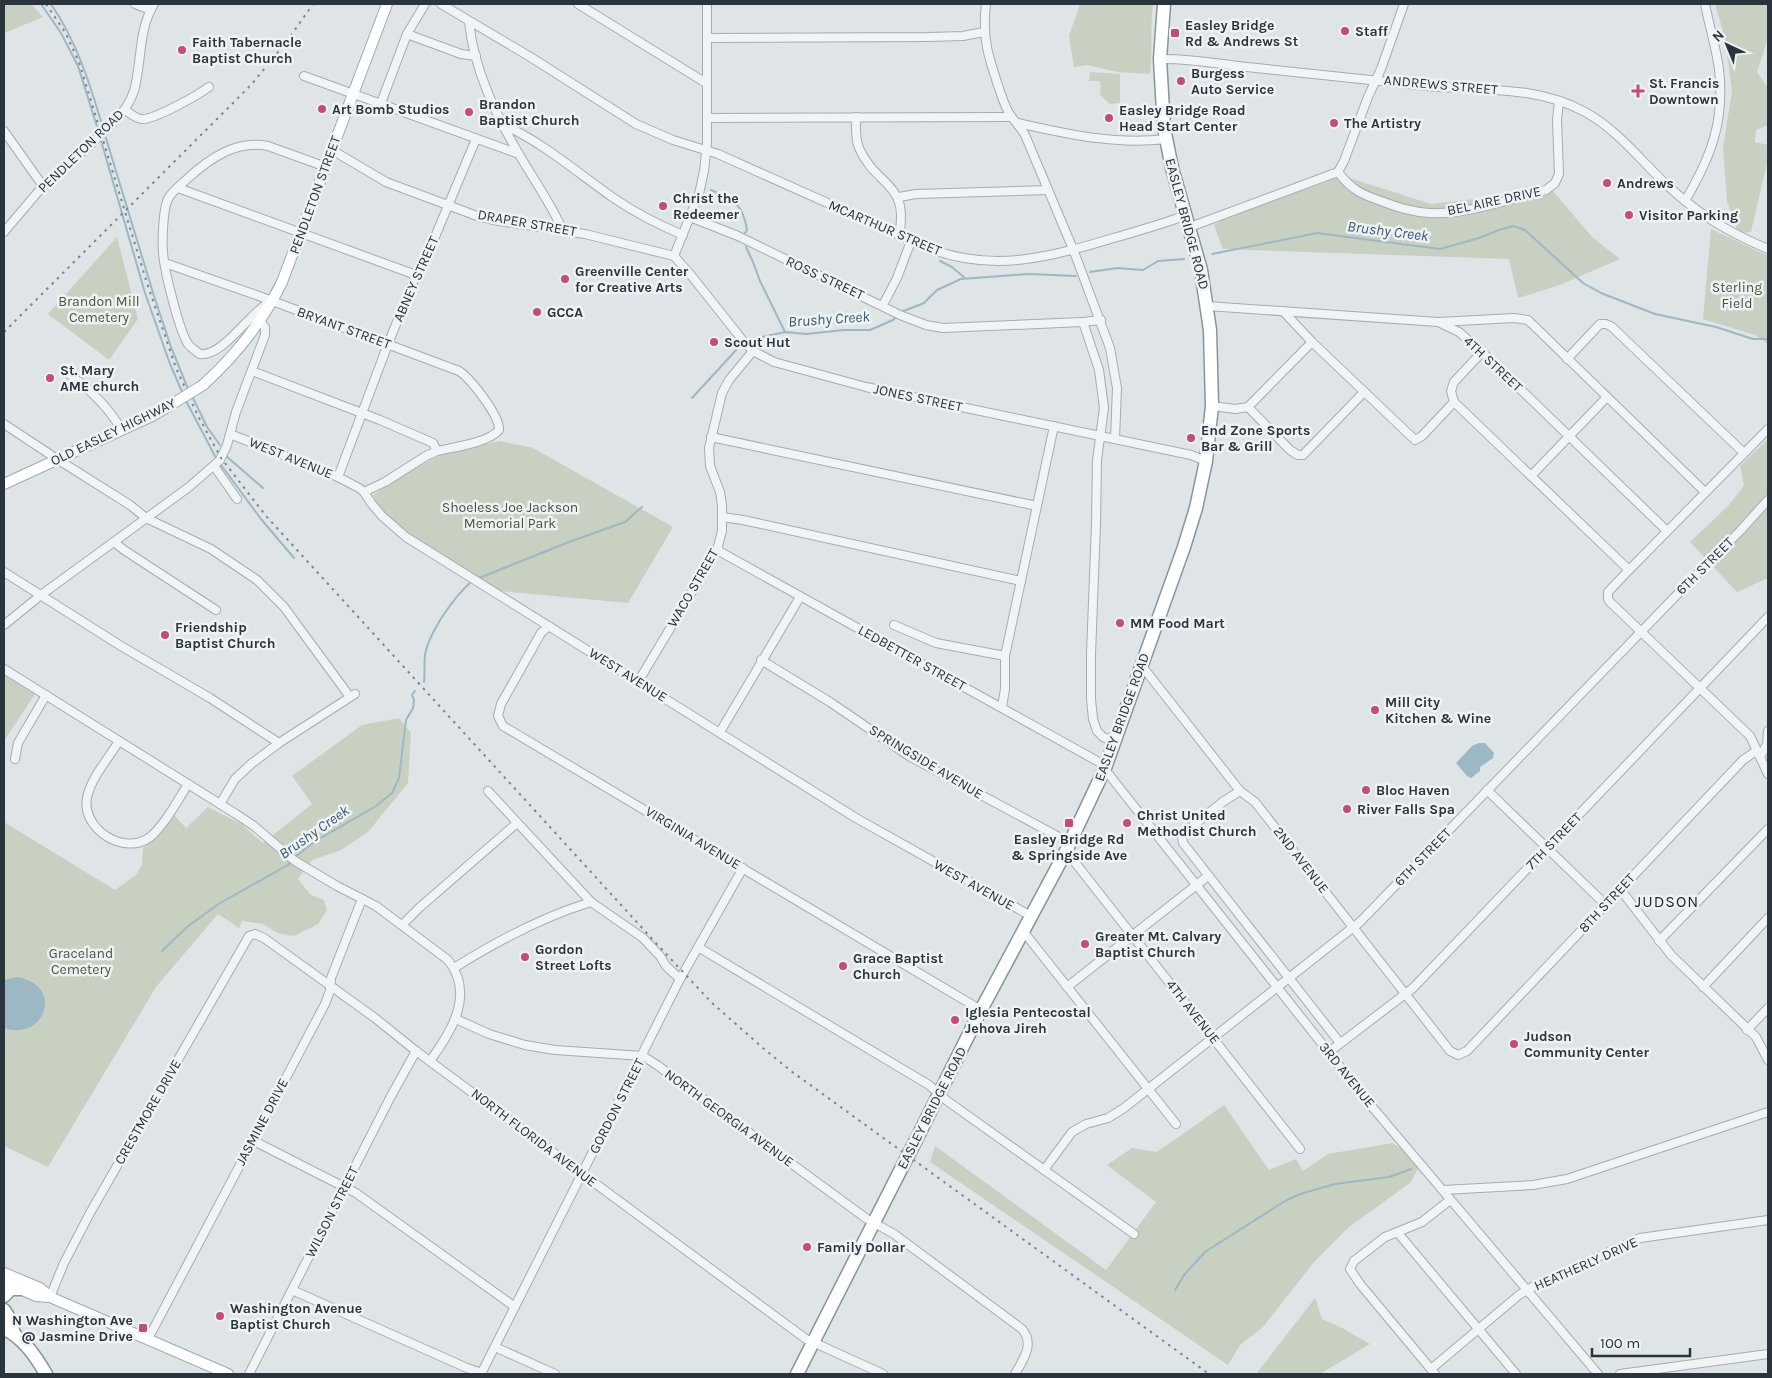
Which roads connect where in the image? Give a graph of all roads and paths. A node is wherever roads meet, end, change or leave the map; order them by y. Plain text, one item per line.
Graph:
1 (135, 4) edge
2 (387, 4) edge
3 (425, 4) edge
4 (441, 4) edge
5 (578, 4) edge
6 (707, 4) edge
7 (986, 4) edge
8 (1164, 4) edge
9 (1404, 4) edge
10 (1705, 4) edge
11 (152, 7) edge
12 (469, 22) junction
13 (984, 32) junction
14 (408, 34) junction
15 (707, 38) junction
16 (476, 56) junction
17 (1160, 59) junction
18 (304, 76) dead end
19 (1376, 80) junction
20 (706, 84) junction
21 (209, 88) dead end
22 (353, 93) junction
23 (1559, 101) junction
24 (381, 103) junction
25 (125, 110) junction
26 (856, 117) junction
27 (1011, 117) junction
28 (707, 118) junction
29 (1018, 123) junction
30 (504, 125) junction
31 (4, 131) edge
32 (476, 139) junction
33 (1166, 139) junction
34 (332, 150) junction
35 (706, 150) junction
36 (519, 154) junction
37 (326, 167) junction
38 (1338, 172) junction
39 (43, 186) junction
40 (178, 188) junction
41 (1048, 190) junction
42 (898, 197) junction
43 (1685, 201) junction
44 (448, 205) junction
45 (690, 217) junction
46 (1188, 221) junction
47 (562, 229) junction
48 (4, 232) edge
49 (301, 233) junction
50 (899, 235) junction
51 (682, 236) junction
52 (911, 241) junction
53 (1768, 249) edge
54 (1073, 250) junction
55 (674, 256) junction
56 (165, 263) junction
57 (416, 275) junction
58 (272, 301) junction
59 (883, 305) junction
60 (1207, 306) junction
61 (1283, 311) junction
62 (259, 320) junction
63 (1101, 320) junction
64 (1083, 322) junction
65 (1438, 322) junction
66 (1312, 342) junction
67 (388, 344) junction
68 (753, 351) junction
69 (1482, 352) junction
70 (1567, 358) junction
71 (252, 371) junction
72 (70, 375) dead end
73 (1364, 392) junction
74 (1608, 397) junction
75 (1454, 402) junction
76 (1212, 406) junction
77 (1248, 407) junction
78 (361, 413) junction
79 (4, 424) edge
80 (1054, 426) junction
81 (121, 429) junction
82 (1768, 429) edge
83 (230, 434) junction
84 (1100, 435) junction
85 (1570, 436) junction
86 (711, 437) junction
87 (1115, 439) junction
88 (437, 450) junction
89 (1744, 453) junction
90 (57, 459) junction
91 (1206, 461) junction
92 (214, 466) junction
93 (1531, 476) junction
94 (338, 477) junction
95 (4, 484) edge
96 (364, 492) junction
97 (1705, 492) junction
98 (237, 499) dead end
99 (1768, 500) edge
100 (1037, 506) junction
101 (722, 517) junction
102 (146, 518) junction
103 (1667, 531) junction
104 (114, 542) junction
105 (717, 550) junction
106 (1629, 570) junction
107 (4, 572) edge
108 (1021, 581) junction
109 (41, 595) junction
110 (800, 596) junction
111 (216, 610) dead end
112 (1768, 617) edge
113 (4, 625) edge
114 (894, 625) dead end
115 (549, 626) junction
116 (1641, 631) junction
117 (1005, 656) junction
118 (761, 660) junction
119 (1142, 666) junction
120 (4, 669) edge
121 (638, 682) junction
122 (1700, 688) junction
123 (46, 695) junction
124 (1002, 707) junction
125 (1768, 731) edge
126 (720, 732) junction
127 (119, 741) junction
128 (1115, 741) junction
129 (279, 743) junction
130 (1758, 754) junction
131 (15, 759) dead end
132 (1105, 768) junction
133 (1768, 773) edge
134 (188, 784) junction
135 (1487, 790) junction
136 (488, 791) dead end
137 (1240, 791) junction
138 (220, 804) junction
139 (517, 823) junction
140 (1768, 829) edge
141 (1068, 847) junction
142 (1547, 848) junction
143 (743, 868) junction
144 (1208, 876) junction
145 (1197, 884) junction
146 (1620, 889) junction
147 (362, 899) junction
148 (591, 902) junction
149 (1606, 905) junction
150 (1031, 916) junction
151 (1768, 918) edge
152 (402, 925) junction
153 (1353, 927) junction
154 (1023, 931) junction
155 (255, 934) joint
156 (1132, 935) junction
157 (1659, 941) junction
158 (698, 948) junction
159 (454, 968) junction
160 (1289, 978) junction
161 (680, 979) junction
162 (330, 986) junction
163 (1067, 987) junction
164 (1278, 987) junction
165 (1703, 987) junction
166 (1405, 994) junction
167 (1768, 1008) edge
168 (981, 1010) junction
169 (456, 1019) junction
170 (1747, 1030) junction
171 (1213, 1038) junction
172 (1340, 1043) junction
173 (416, 1051) junction
174 (1329, 1052) junction
175 (642, 1056) junction
176 (1458, 1056) joint
177 (1768, 1060) edge
178 (430, 1061) junction
179 (1148, 1090) junction
180 (939, 1093) junction
181 (1768, 1112) edge
182 (1176, 1124) dead end
183 (252, 1140) junction
184 (1300, 1149) dead end
185 (1044, 1170) junction
186 (582, 1174) junction
187 (344, 1187) junction
188 (1443, 1190) junction
189 (1450, 1200) junction
190 (1768, 1220) edge
191 (874, 1222) junction
192 (1398, 1233) junction
193 (1134, 1234) dead end
194 (4, 1272) edge
195 (4, 1282) edge
196 (21, 1289) junction
197 (292, 1290) junction
198 (1527, 1291) junction
199 (4, 1296) edge
200 (50, 1297) junction
201 (515, 1307) junction
202 (4, 1310) edge
203 (1478, 1329) junction
204 (9, 1331) edge
205 (148, 1339) junction
206 (813, 1342) junction
207 (495, 1347) junction
208 (1768, 1354) edge
209 (1433, 1371) edge
210 (46, 1374) edge
211 (228, 1374) edge
212 (249, 1374) edge
213 (481, 1374) edge
214 (555, 1374) edge
215 (797, 1374) edge
216 (883, 1374) edge
217 (1015, 1374) edge
218 (1516, 1374) edge
219 (1598, 1374) edge
220 (1620, 1374) edge

1 - 11 street
2 - 22 main road, PENDLETON STREET
3 - 14 street
4 - 12 street, MCARTHUR STREET
5 - 20 street
6 - 15 street
7 - 13 street
8 - 17 highway, EASLEY BRIDGE ROAD
9 - 19 street
10 - 43 street
11 - 25 street, PENDLETON ROAD
12 - 16 street
12 - 35 street, MCARTHUR STREET
13 - 15 street
13 - 27 street
14 - 16 street
14 - 24 street
15 - 20 street
16 - 30 street
17 - 19 street, ANDREWS STREET
17 - 33 highway, EASLEY BRIDGE ROAD
18 - 22 street
19 - 23 street, ANDREWS STREET
19 - 38 street
20 - 28 street
21 - 25 street
22 - 24 street
22 - 34 main road, PENDLETON STREET
23 - 38 street, BEL AIRE DRIVE
23 - 43 street, ANDREWS STREET
24 - 32 street
25 - 39 street, PENDLETON ROAD, bridge
26 - 27 street
26 - 28 street
26 - 42 street
27 - 29 street
28 - 35 street
29 - 33 street
29 - 41 street
30 - 36 street
30 - 51 street
31 - 39 street
32 - 36 street
32 - 44 street, ABNEY STREET
33 - 46 highway, EASLEY BRIDGE ROAD
34 - 37 main road, PENDLETON STREET
34 - 44 street, DRAPER STREET
35 - 45 street
35 - 50 street, MCARTHUR STREET
36 - 47 street
37 - 40 street
37 - 49 main road, PENDLETON STREET
38 - 46 street
39 - 48 street, PENDLETON ROAD
40 - 49 street
40 - 56 street
41 - 42 street
41 - 54 street
42 - 50 street
43 - 53 street, ANDREWS STREET
44 - 47 street, DRAPER STREET
44 - 57 street, ABNEY STREET
45 - 51 street
45 - 59 street, ROSS STREET
46 - 54 street, MCARTHUR STREET
46 - 60 highway, EASLEY BRIDGE ROAD
47 - 55 street, DRAPER STREET
49 - 57 street
49 - 58 main road, PENDLETON STREET
50 - 52 street, MCARTHUR STREET
51 - 55 street
52 - 54 street, MCARTHUR STREET
52 - 59 street
54 - 63 street
55 - 68 street, JONES STREET
56 - 58 street, BRYANT STREET
56 - 58 street
57 - 67 street, ABNEY STREET
58 - 62 main road, OLD EASLEY HIGHWAY
58 - 67 street, BRYANT STREET
59 - 64 street, ROSS STREET
60 - 61 street, 4TH STREET
60 - 76 highway, EASLEY BRIDGE ROAD
61 - 65 street, 4TH STREET
61 - 66 street
62 - 71 street
62 - 81 main road, OLD EASLEY HIGHWAY, bridge
63 - 64 street, ROSS STREET
63 - 87 street
64 - 84 street
65 - 69 street, 4TH STREET
65 - 70 street
66 - 73 street
66 - 77 street
67 - 78 street, ABNEY STREET
67 - 88 street, BRYANT STREET
68 - 80 street, JONES STREET
68 - 86 street, WACO STREET
69 - 75 street
69 - 85 street, 4TH STREET
70 - 74 street
70 - 89 street
71 - 78 street
71 - 83 street
72 - 81 street
73 - 75 street
73 - 77 street
74 - 85 street
74 - 97 street
75 - 93 street
76 - 77 street
76 - 91 highway, EASLEY BRIDGE ROAD
78 - 88 street
78 - 94 street, ABNEY STREET
79 - 90 street
80 - 84 street, JONES STREET
80 - 100 street
81 - 90 main road, OLD EASLEY HIGHWAY
82 - 89 street
83 - 92 street
83 - 94 street, WEST AVENUE
84 - 87 street, JONES STREET
84 - 128 street
85 - 93 street
85 - 103 street, 4TH STREET
86 - 100 street
86 - 101 street, WACO STREET
87 - 91 street, JONES STREET
88 - 96 street
89 - 97 street
90 - 95 main road, OLD EASLEY HIGHWAY
90 - 102 street
91 - 119 highway, EASLEY BRIDGE ROAD
92 - 98 street
92 - 102 street
93 - 106 street
94 - 96 street, WEST AVENUE
96 - 115 street, WEST AVENUE
97 - 103 street
99 - 116 street, 6TH STREET
100 - 108 street
101 - 105 street, WACO STREET
101 - 108 street
102 - 104 street
102 - 129 street
103 - 106 street
104 - 109 street
104 - 111 street
105 - 110 street, LEDBETTER STREET
105 - 121 street, WACO STREET
106 - 116 street
107 - 109 street
108 - 117 street
109 - 113 street
109 - 129 street
110 - 118 street
110 - 124 street, LEDBETTER STREET
112 - 122 street, 7TH STREET
114 - 117 street
115 - 121 street, WEST AVENUE
115 - 143 street, VIRGINIA AVENUE
116 - 122 street
116 - 135 street, 6TH STREET
117 - 124 street
118 - 126 street
118 - 141 street, SPRINGSIDE AVENUE
119 - 128 highway, EASLEY BRIDGE ROAD
119 - 137 street, 2ND AVENUE
120 - 123 street
121 - 126 street, WEST AVENUE
122 - 130 street
122 - 142 street, 7TH STREET
123 - 127 street
123 - 131 street
124 - 132 street, LEDBETTER STREET
125 - 130 street
126 - 150 street, WEST AVENUE
127 - 134 street
127 - 134 street
128 - 132 highway, EASLEY BRIDGE ROAD
129 - 138 street
130 - 133 street
130 - 146 street, 8TH STREET
132 - 141 highway, EASLEY BRIDGE ROAD
132 - 145 street, 3RD AVENUE
134 - 138 street
135 - 142 street
135 - 153 street, 6TH STREET
136 - 139 street
137 - 144 street, 3RD AVENUE
137 - 153 street, 2ND AVENUE
138 - 147 street
139 - 148 street
139 - 152 street
140 - 157 street
141 - 150 highway, EASLEY BRIDGE ROAD
141 - 156 street, 4TH AVENUE
142 - 149 street
142 - 166 street, 7TH STREET
143 - 158 street, GORDON STREET
143 - 168 street, VIRGINIA AVENUE
144 - 145 street
144 - 160 street, 3RD AVENUE
145 - 156 street
145 - 164 street, 3RD AVENUE
146 - 149 street, 8TH STREET
146 - 157 street
147 - 152 street
147 - 162 street, JASMINE DRIVE
148 - 159 street
148 - 161 street
149 - 176 street, 8TH STREET
150 - 154 highway, EASLEY BRIDGE ROAD
151 - 165 street
152 - 159 street
153 - 160 street, 6TH STREET
153 - 166 street, 2ND AVENUE
154 - 163 street
154 - 168 highway, EASLEY BRIDGE ROAD
155 - 162 street, NORTH FLORIDA AVENUE
155 - 200 street, CRESTMORE DRIVE
156 - 163 street
156 - 171 street, 4TH AVENUE
157 - 165 street
158 - 161 street, GORDON STREET
158 - 180 street
159 - 169 street
160 - 164 street, 6TH STREET
160 - 172 street, 3RD AVENUE
161 - 175 street, GORDON STREET
162 - 173 street, NORTH FLORIDA AVENUE
162 - 183 street, JASMINE DRIVE
163 - 179 street
164 - 171 street, 6TH STREET
164 - 174 street, 3RD AVENUE
165 - 170 street
166 - 172 street, 7TH STREET
166 - 176 street, 2ND AVENUE
167 - 170 street
168 - 180 highway, EASLEY BRIDGE ROAD
169 - 175 street, NORTH GEORGIA AVENUE
169 - 178 street
170 - 177 street
171 - 179 street, 6TH STREET
171 - 184 street, 4TH AVENUE
172 - 174 street, 7TH STREET
173 - 178 street, NORTH FLORIDA AVENUE
173 - 187 street, WILSON STREET
174 - 188 street, 3RD AVENUE
175 - 186 street, GORDON STREET
175 - 191 street, NORTH GEORGIA AVENUE
178 - 186 street, NORTH FLORIDA AVENUE
179 - 182 street
179 - 185 street, 6TH STREET
180 - 185 street
180 - 191 highway, EASLEY BRIDGE ROAD, bridge
181 - 188 street
183 - 187 street
183 - 205 street, JASMINE DRIVE
185 - 193 street
186 - 201 street, GORDON STREET
186 - 206 street, NORTH FLORIDA AVENUE
187 - 197 street, WILSON STREET
187 - 201 street
188 - 189 street, 3RD AVENUE
189 - 192 street
189 - 198 street, 3RD AVENUE
190 - 198 street, HEATHERLY DRIVE
191 - 206 highway, EASLEY BRIDGE ROAD
191 - 217 street, NORTH GEORGIA AVENUE
192 - 203 street
192 - 209 street
194 - 200 main road
195 - 196 main road
196 - 199 highway
196 - 200 main road
197 - 212 street, WILSON STREET
197 - 213 street
198 - 203 street, HEATHERLY DRIVE
198 - 219 street, 3RD AVENUE
200 - 205 main road
201 - 207 street, GORDON STREET
202 - 204 highway
203 - 209 street, HEATHERLY DRIVE
203 - 218 street
204 - 210 highway
205 - 211 main road
206 - 215 highway, EASLEY BRIDGE ROAD
206 - 216 street, NORTH FLORIDA AVENUE
207 - 213 street, GORDON STREET
207 - 214 street
208 - 220 street

